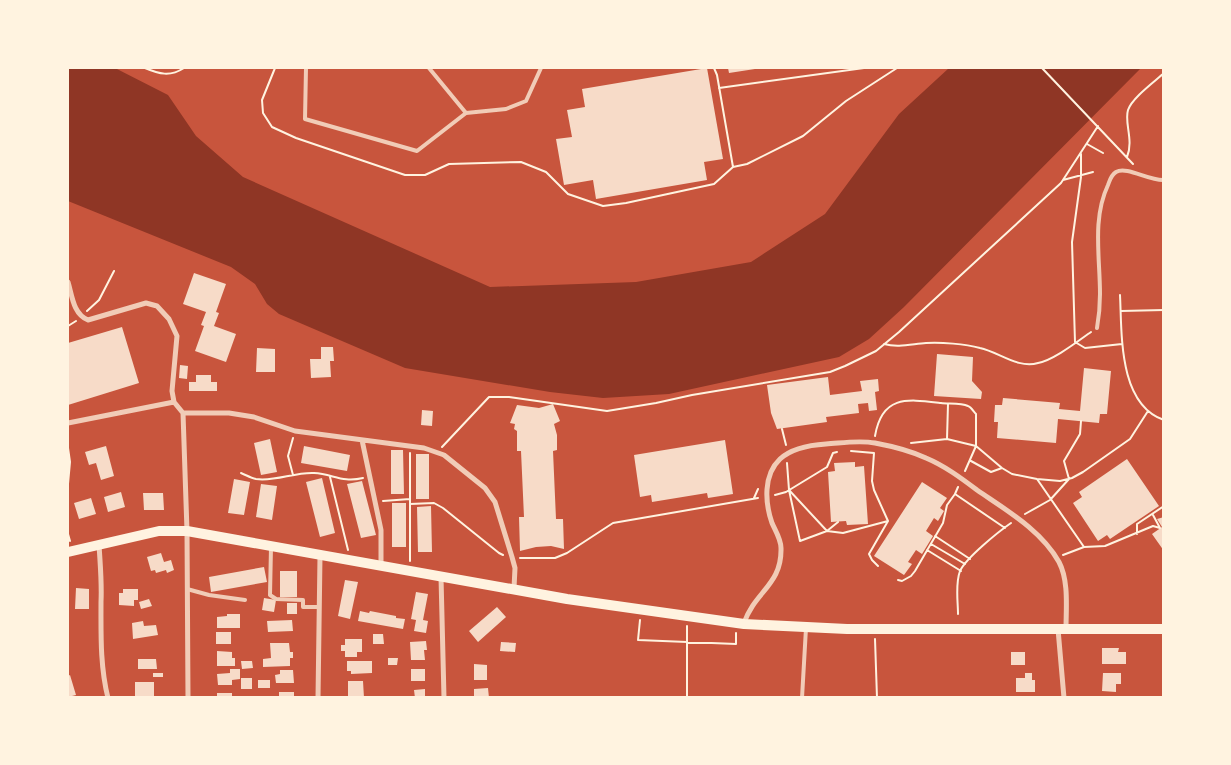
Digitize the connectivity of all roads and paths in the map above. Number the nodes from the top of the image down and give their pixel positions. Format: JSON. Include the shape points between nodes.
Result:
{"nodes":[{"id":1,"x":145,"y":68,"type":"edge"},
{"id":2,"x":184,"y":68,"type":"edge"},
{"id":3,"x":275,"y":68,"type":"edge"},
{"id":4,"x":306,"y":68,"type":"edge"},
{"id":5,"x":429,"y":68,"type":"edge"},
{"id":6,"x":541,"y":68,"type":"edge"},
{"id":7,"x":714,"y":68,"type":"edge"},
{"id":8,"x":864,"y":68,"type":"edge"},
{"id":9,"x":897,"y":68,"type":"edge"},
{"id":10,"x":1042,"y":68,"type":"edge"},
{"id":11,"x":1164,"y":73,"type":"edge"},
{"id":12,"x":719,"y":88,"type":"junction"},
{"id":13,"x":466,"y":113,"type":"junction"},
{"id":14,"x":1098,"y":126,"type":"junction"},
{"id":15,"x":1087,"y":144,"type":"junction"},
{"id":16,"x":1103,"y":153,"type":"dead end"},
{"id":17,"x":1080,"y":154,"type":"junction"},
{"id":18,"x":1127,"y":157,"type":"junction"},
{"id":19,"x":733,"y":167,"type":"junction"},
{"id":20,"x":1093,"y":172,"type":"dead end"},
{"id":21,"x":1081,"y":175,"type":"junction"},
{"id":22,"x":1139,"y":175,"type":"junction"},
{"id":23,"x":1063,"y":180,"type":"junction"},
{"id":24,"x":1164,"y":180,"type":"edge"},
{"id":25,"x":114,"y":271,"type":"dead end"},
{"id":26,"x":68,"y":282,"type":"edge"},
{"id":27,"x":1120,"y":295,"type":"dead end"},
{"id":28,"x":1164,"y":310,"type":"edge"},
{"id":29,"x":1121,"y":311,"type":"junction"},
{"id":30,"x":80,"y":317,"type":"junction"},
{"id":31,"x":68,"y":326,"type":"edge"},
{"id":32,"x":1097,"y":328,"type":"joint"},
{"id":33,"x":1075,"y":342,"type":"junction"},
{"id":34,"x":884,"y":344,"type":"junction"},
{"id":35,"x":1122,"y":344,"type":"junction"},
{"id":36,"x":174,"y":402,"type":"junction"},
{"id":37,"x":948,"y":404,"type":"junction"},
{"id":38,"x":1148,"y":410,"type":"junction"},
{"id":39,"x":183,"y":414,"type":"junction"},
{"id":40,"x":1164,"y":420,"type":"edge"},
{"id":41,"x":68,"y":423,"type":"edge"},
{"id":42,"x":296,"y":431,"type":"junction"},
{"id":43,"x":875,"y":436,"type":"junction"},
{"id":44,"x":883,"y":438,"type":"dead end"},
{"id":45,"x":947,"y":439,"type":"junction"},
{"id":46,"x":362,"y":440,"type":"junction"},
{"id":47,"x":874,"y":443,"type":"junction"},
{"id":48,"x":909,"y":443,"type":"dead end"},
{"id":49,"x":410,"y":446,"type":"junction"},
{"id":50,"x":976,"y":446,"type":"junction"},
{"id":51,"x":68,"y":448,"type":"edge"},
{"id":52,"x":841,"y":450,"type":"dead end"},
{"id":53,"x":849,"y":451,"type":"dead end"},
{"id":54,"x":437,"y":452,"type":"junction"},
{"id":55,"x":787,"y":454,"type":"junction"},
{"id":56,"x":971,"y":461,"type":"junction"},
{"id":57,"x":1002,"y":468,"type":"junction"},
{"id":58,"x":241,"y":473,"type":"dead end"},
{"id":59,"x":293,"y":475,"type":"junction"},
{"id":60,"x":330,"y":477,"type":"junction"},
{"id":61,"x":370,"y":477,"type":"junction"},
{"id":62,"x":962,"y":478,"type":"junction"},
{"id":63,"x":1037,"y":479,"type":"junction"},
{"id":64,"x":68,"y":484,"type":"edge"},
{"id":65,"x":789,"y":490,"type":"junction"},
{"id":66,"x":955,"y":494,"type":"junction"},
{"id":67,"x":768,"y":497,"type":"junction"},
{"id":68,"x":410,"y":499,"type":"junction"},
{"id":69,"x":375,"y":501,"type":"junction"},
{"id":70,"x":410,"y":504,"type":"junction"},
{"id":71,"x":1164,"y":506,"type":"edge"},
{"id":72,"x":1152,"y":514,"type":"junction"},
{"id":73,"x":68,"y":518,"type":"edge"},
{"id":74,"x":888,"y":520,"type":"junction"},
{"id":75,"x":838,"y":522,"type":"dead end"},
{"id":76,"x":68,"y":525,"type":"edge"},
{"id":77,"x":1005,"y":528,"type":"dead end"},
{"id":78,"x":187,"y":531,"type":"junction"},
{"id":79,"x":827,"y":531,"type":"junction"},
{"id":80,"x":1137,"y":534,"type":"junction"},
{"id":81,"x":935,"y":536,"type":"junction"},
{"id":82,"x":99,"y":544,"type":"junction"},
{"id":83,"x":931,"y":544,"type":"junction"},
{"id":84,"x":271,"y":547,"type":"junction"},
{"id":85,"x":1084,"y":547,"type":"junction"},
{"id":86,"x":927,"y":550,"type":"junction"},
{"id":87,"x":68,"y":552,"type":"edge"},
{"id":88,"x":1064,"y":555,"type":"dead end"},
{"id":89,"x":320,"y":556,"type":"junction"},
{"id":90,"x":512,"y":557,"type":"junction"},
{"id":91,"x":970,"y":559,"type":"dead end"},
{"id":92,"x":350,"y":561,"type":"junction"},
{"id":93,"x":965,"y":564,"type":"dead end"},
{"id":94,"x":381,"y":566,"type":"junction"},
{"id":95,"x":878,"y":566,"type":"dead end"},
{"id":96,"x":410,"y":571,"type":"junction"},
{"id":97,"x":960,"y":571,"type":"dead end"},
{"id":98,"x":441,"y":576,"type":"junction"},
{"id":99,"x":898,"y":580,"type":"dead end"},
{"id":100,"x":187,"y":588,"type":"junction"},
{"id":101,"x":514,"y":588,"type":"junction"},
{"id":102,"x":245,"y":600,"type":"dead end"},
{"id":103,"x":319,"y":607,"type":"junction"},
{"id":104,"x":641,"y":609,"type":"junction"},
{"id":105,"x":686,"y":616,"type":"junction"},
{"id":106,"x":740,"y":623,"type":"junction"},
{"id":107,"x":806,"y":628,"type":"junction"},
{"id":108,"x":874,"y":629,"type":"junction"},
{"id":109,"x":1062,"y":629,"type":"junction"},
{"id":110,"x":1164,"y":629,"type":"edge"},
{"id":111,"x":687,"y":643,"type":"junction"},
{"id":112,"x":108,"y":698,"type":"edge"},
{"id":113,"x":188,"y":698,"type":"edge"},
{"id":114,"x":318,"y":698,"type":"edge"},
{"id":115,"x":444,"y":698,"type":"edge"},
{"id":116,"x":688,"y":698,"type":"edge"},
{"id":117,"x":802,"y":698,"type":"edge"},
{"id":118,"x":877,"y":698,"type":"edge"},
{"id":119,"x":1064,"y":698,"type":"edge"}],
"edges":[{"from":1,"to":2,"type":"path","via":[[159,74],[174,74]]},
{"from":3,"to":19,"type":"path","via":[[262,100],[263,114],[272,127],[404,175],[426,175],[449,164],[522,162],[546,172],[568,194],[603,206],[714,184]]},
{"from":4,"to":13,"type":"lane","via":[[305,119],[418,151]]},
{"from":5,"to":13,"type":"lane"},
{"from":6,"to":13,"type":"lane","via":[[526,101],[506,109]]},
{"from":7,"to":12,"type":"path"},
{"from":8,"to":12,"type":"path"},
{"from":9,"to":19,"type":"path","via":[[846,101],[803,136],[747,164]]},
{"from":10,"to":14,"type":"path"},
{"from":11,"to":18,"type":"path","via":[[1134,100],[1128,111],[1130,148]]},
{"from":12,"to":19,"type":"path"},
{"from":14,"to":15,"type":"path"},
{"from":14,"to":18,"type":"path"},
{"from":15,"to":16,"type":"path"},
{"from":15,"to":17,"type":"path"},
{"from":17,"to":21,"type":"path"},
{"from":17,"to":23,"type":"path"},
{"from":18,"to":22,"type":"path"},
{"from":20,"to":21,"type":"path"},
{"from":21,"to":23,"type":"path"},
{"from":21,"to":33,"type":"path","via":[[1072,242]]},
{"from":22,"to":24,"type":"lane"},
{"from":22,"to":32,"type":"lane","via":[[1127,170],[1117,172],[1104,192],[1099,215]]},
{"from":23,"to":34,"type":"path"},
{"from":25,"to":30,"type":"path","via":[[99,300]]},
{"from":26,"to":30,"type":"street"},
{"from":27,"to":29,"type":"path"},
{"from":28,"to":29,"type":"path"},
{"from":29,"to":35,"type":"path"},
{"from":30,"to":31,"type":"path"},
{"from":30,"to":36,"type":"street","via":[[88,320],[146,303],[157,306],[178,336],[172,391]]},
{"from":32,"to":33,"type":"path"},
{"from":33,"to":34,"type":"path","via":[[1038,364],[1026,364],[978,347]]},
{"from":33,"to":35,"type":"path","via":[[1085,348]]},
{"from":34,"to":54,"type":"path","via":[[876,351],[830,372],[607,411],[509,396],[488,397]]},
{"from":35,"to":38,"type":"path","via":[[1128,379]]},
{"from":36,"to":39,"type":"street"},
{"from":36,"to":41,"type":"street"},
{"from":37,"to":43,"type":"path","via":[[900,401],[888,407],[882,415]]},
{"from":37,"to":45,"type":"path"},
{"from":37,"to":50,"type":"path","via":[[968,406],[976,414]]},
{"from":38,"to":40,"type":"path"},
{"from":38,"to":63,"type":"path","via":[[1130,439],[1084,472],[1060,481]]},
{"from":39,"to":42,"type":"street","via":[[229,413],[254,417]]},
{"from":39,"to":78,"type":"street"},
{"from":42,"to":46,"type":"street"},
{"from":42,"to":59,"type":"path","via":[[288,456]]},
{"from":43,"to":44,"type":"path"},
{"from":43,"to":47,"type":"path"},
{"from":45,"to":48,"type":"path"},
{"from":45,"to":50,"type":"path"},
{"from":46,"to":49,"type":"street"},
{"from":46,"to":61,"type":"street"},
{"from":47,"to":55,"type":"street","via":[[807,446]]},
{"from":47,"to":62,"type":"street","via":[[924,457]]},
{"from":49,"to":54,"type":"street"},
{"from":49,"to":68,"type":"path"},
{"from":50,"to":56,"type":"path"},
{"from":50,"to":57,"type":"path"},
{"from":51,"to":64,"type":"path"},
{"from":52,"to":65,"type":"path","via":[[833,453],[826,467]]},
{"from":53,"to":74,"type":"path","via":[[874,453],[872,481]]},
{"from":54,"to":90,"type":"street","via":[[485,488],[495,502]]},
{"from":55,"to":65,"type":"path"},
{"from":55,"to":67,"type":"street","via":[[769,474]]},
{"from":56,"to":57,"type":"path","via":[[990,472]]},
{"from":56,"to":62,"type":"path"},
{"from":57,"to":63,"type":"path","via":[[1012,474]]},
{"from":58,"to":59,"type":"path","via":[[255,479]]},
{"from":59,"to":60,"type":"path","via":[[306,473]]},
{"from":60,"to":61,"type":"path","via":[[352,481]]},
{"from":60,"to":92,"type":"path"},
{"from":61,"to":69,"type":"street"},
{"from":62,"to":66,"type":"path"},
{"from":62,"to":109,"type":"street","via":[[1019,519],[1053,553],[1065,577]]},
{"from":63,"to":85,"type":"path"},
{"from":65,"to":67,"type":"path"},
{"from":65,"to":79,"type":"path"},
{"from":65,"to":79,"type":"path","via":[[800,541]]},
{"from":66,"to":77,"type":"path"},
{"from":66,"to":81,"type":"path","via":[[947,505],[944,523]]},
{"from":67,"to":90,"type":"path","via":[[613,523],[555,558]]},
{"from":67,"to":106,"type":"street","via":[[771,520],[782,545],[780,567]]},
{"from":68,"to":69,"type":"path"},
{"from":68,"to":70,"type":"path"},
{"from":69,"to":94,"type":"street","via":[[382,530]]},
{"from":70,"to":90,"type":"path","via":[[434,504],[443,508],[499,553]]},
{"from":70,"to":96,"type":"path"},
{"from":71,"to":72,"type":"path"},
{"from":72,"to":80,"type":"path","via":[[1137,524]]},
{"from":72,"to":80,"type":"path","via":[[1160,528],[1153,526]]},
{"from":73,"to":76,"type":"path"},
{"from":74,"to":79,"type":"path","via":[[842,533]]},
{"from":74,"to":95,"type":"path","via":[[869,554]]},
{"from":75,"to":79,"type":"path"},
{"from":78,"to":82,"type":"main road","via":[[159,531]]},
{"from":78,"to":84,"type":"main road"},
{"from":78,"to":100,"type":"street"},
{"from":80,"to":85,"type":"path","via":[[1105,546]]},
{"from":81,"to":83,"type":"path"},
{"from":81,"to":91,"type":"path"},
{"from":82,"to":87,"type":"main road"},
{"from":82,"to":112,"type":"street","via":[[100,640]]},
{"from":83,"to":86,"type":"path"},
{"from":83,"to":93,"type":"path"},
{"from":84,"to":89,"type":"main road"},
{"from":84,"to":103,"type":"lane","via":[[270,595],[276,599],[303,600],[303,606]]},
{"from":85,"to":88,"type":"path"},
{"from":86,"to":97,"type":"path"},
{"from":86,"to":99,"type":"path","via":[[911,576]]},
{"from":89,"to":92,"type":"main road"},
{"from":89,"to":103,"type":"street"},
{"from":90,"to":101,"type":"street"},
{"from":92,"to":94,"type":"main road"},
{"from":94,"to":96,"type":"main road"},
{"from":96,"to":98,"type":"main road"},
{"from":98,"to":101,"type":"main road"},
{"from":98,"to":115,"type":"street"},
{"from":100,"to":102,"type":"lane"},
{"from":100,"to":113,"type":"street"},
{"from":101,"to":104,"type":"main road"},
{"from":103,"to":114,"type":"street"},
{"from":104,"to":105,"type":"main road"},
{"from":104,"to":111,"type":"path","via":[[638,640]]},
{"from":105,"to":106,"type":"main road"},
{"from":105,"to":111,"type":"path"},
{"from":106,"to":107,"type":"main road"},
{"from":106,"to":111,"type":"path","via":[[736,644]]},
{"from":107,"to":108,"type":"main road"},
{"from":107,"to":117,"type":"lane"},
{"from":108,"to":109,"type":"main road"},
{"from":108,"to":118,"type":"path"},
{"from":109,"to":110,"type":"main road"},
{"from":109,"to":119,"type":"street"},
{"from":111,"to":116,"type":"path"}]}
